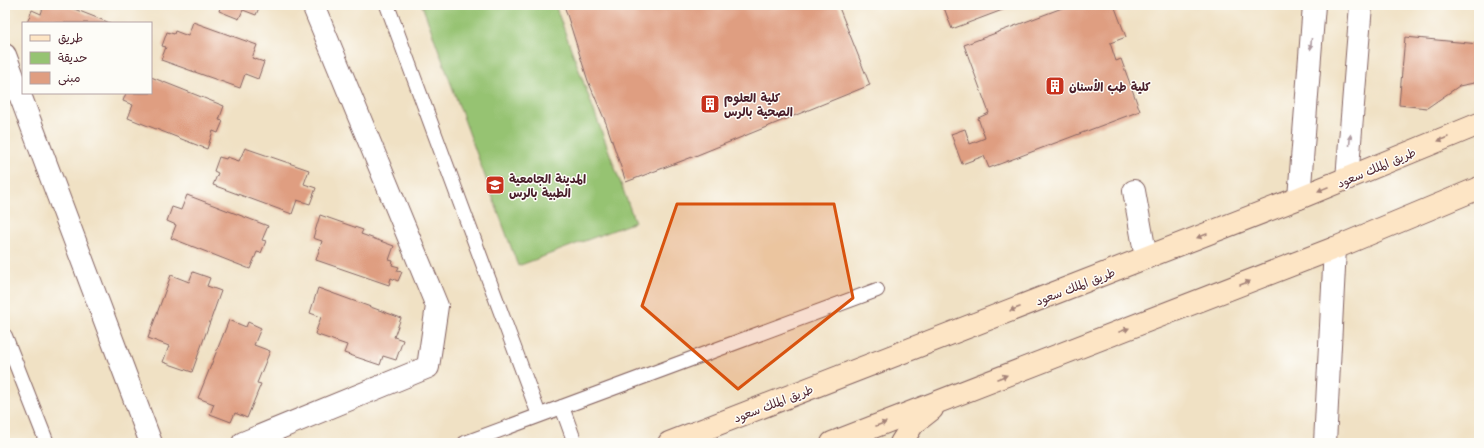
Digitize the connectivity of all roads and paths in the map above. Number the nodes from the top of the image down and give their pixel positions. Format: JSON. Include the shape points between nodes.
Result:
{"nodes":[{"id":1,"x":313,"y":5,"type":"edge"},
{"id":2,"x":387,"y":5,"type":"edge"},
{"id":3,"x":1314,"y":5,"type":"edge"},
{"id":4,"x":1361,"y":5,"type":"edge"},
{"id":5,"x":5,"y":55,"type":"edge"},
{"id":6,"x":1479,"y":124,"type":"edge"},
{"id":7,"x":1347,"y":179,"type":"junction"},
{"id":8,"x":1479,"y":188,"type":"edge"},
{"id":9,"x":1134,"y":191,"type":"dead end"},
{"id":10,"x":1299,"y":198,"type":"junction"},
{"id":11,"x":1335,"y":248,"type":"junction"},
{"id":12,"x":1146,"y":258,"type":"junction"},
{"id":13,"x":877,"y":290,"type":"dead end"},
{"id":14,"x":5,"y":336,"type":"edge"},
{"id":15,"x":945,"y":399,"type":"junction"},
{"id":16,"x":562,"y":407,"type":"junction"},
{"id":17,"x":539,"y":416,"type":"junction"},
{"id":18,"x":47,"y":443,"type":"edge"},
{"id":19,"x":151,"y":443,"type":"edge"},
{"id":20,"x":243,"y":443,"type":"edge"},
{"id":21,"x":465,"y":443,"type":"edge"},
{"id":22,"x":576,"y":443,"type":"edge"},
{"id":23,"x":669,"y":443,"type":"edge"},
{"id":24,"x":832,"y":443,"type":"edge"},
{"id":25,"x":901,"y":443,"type":"edge"},
{"id":26,"x":1325,"y":443,"type":"edge"}],
"edges":[{"from":1,"to":20,"type":"street","via":[[437,306],[428,367]]},
{"from":2,"to":17,"type":"lane"},
{"from":3,"to":10,"type":"street","one_way":true},
{"from":7,"to":4,"type":"street","one_way":true},
{"from":5,"to":19,"type":"street"},
{"from":6,"to":7,"type":"street","name":"طريق الملك سعود","one_way":true},
{"from":7,"to":10,"type":"street","name":"طريق الملك سعود","one_way":true},
{"from":8,"to":11,"type":"street"},
{"from":9,"to":12,"type":"street"},
{"from":10,"to":12,"type":"street","name":"طريق الملك سعود","one_way":true},
{"from":15,"to":11,"type":"street","one_way":true},
{"from":11,"to":26,"type":"street"},
{"from":12,"to":23,"type":"street","name":"طريق الملك سعود","one_way":true},
{"from":13,"to":16,"type":"lane"},
{"from":14,"to":18,"type":"lane"},
{"from":24,"to":15,"type":"street","one_way":true},
{"from":15,"to":25,"type":"street","via":[[913,424]]},
{"from":16,"to":17,"type":"lane"},
{"from":16,"to":22,"type":"lane"},
{"from":17,"to":21,"type":"lane"}]}
